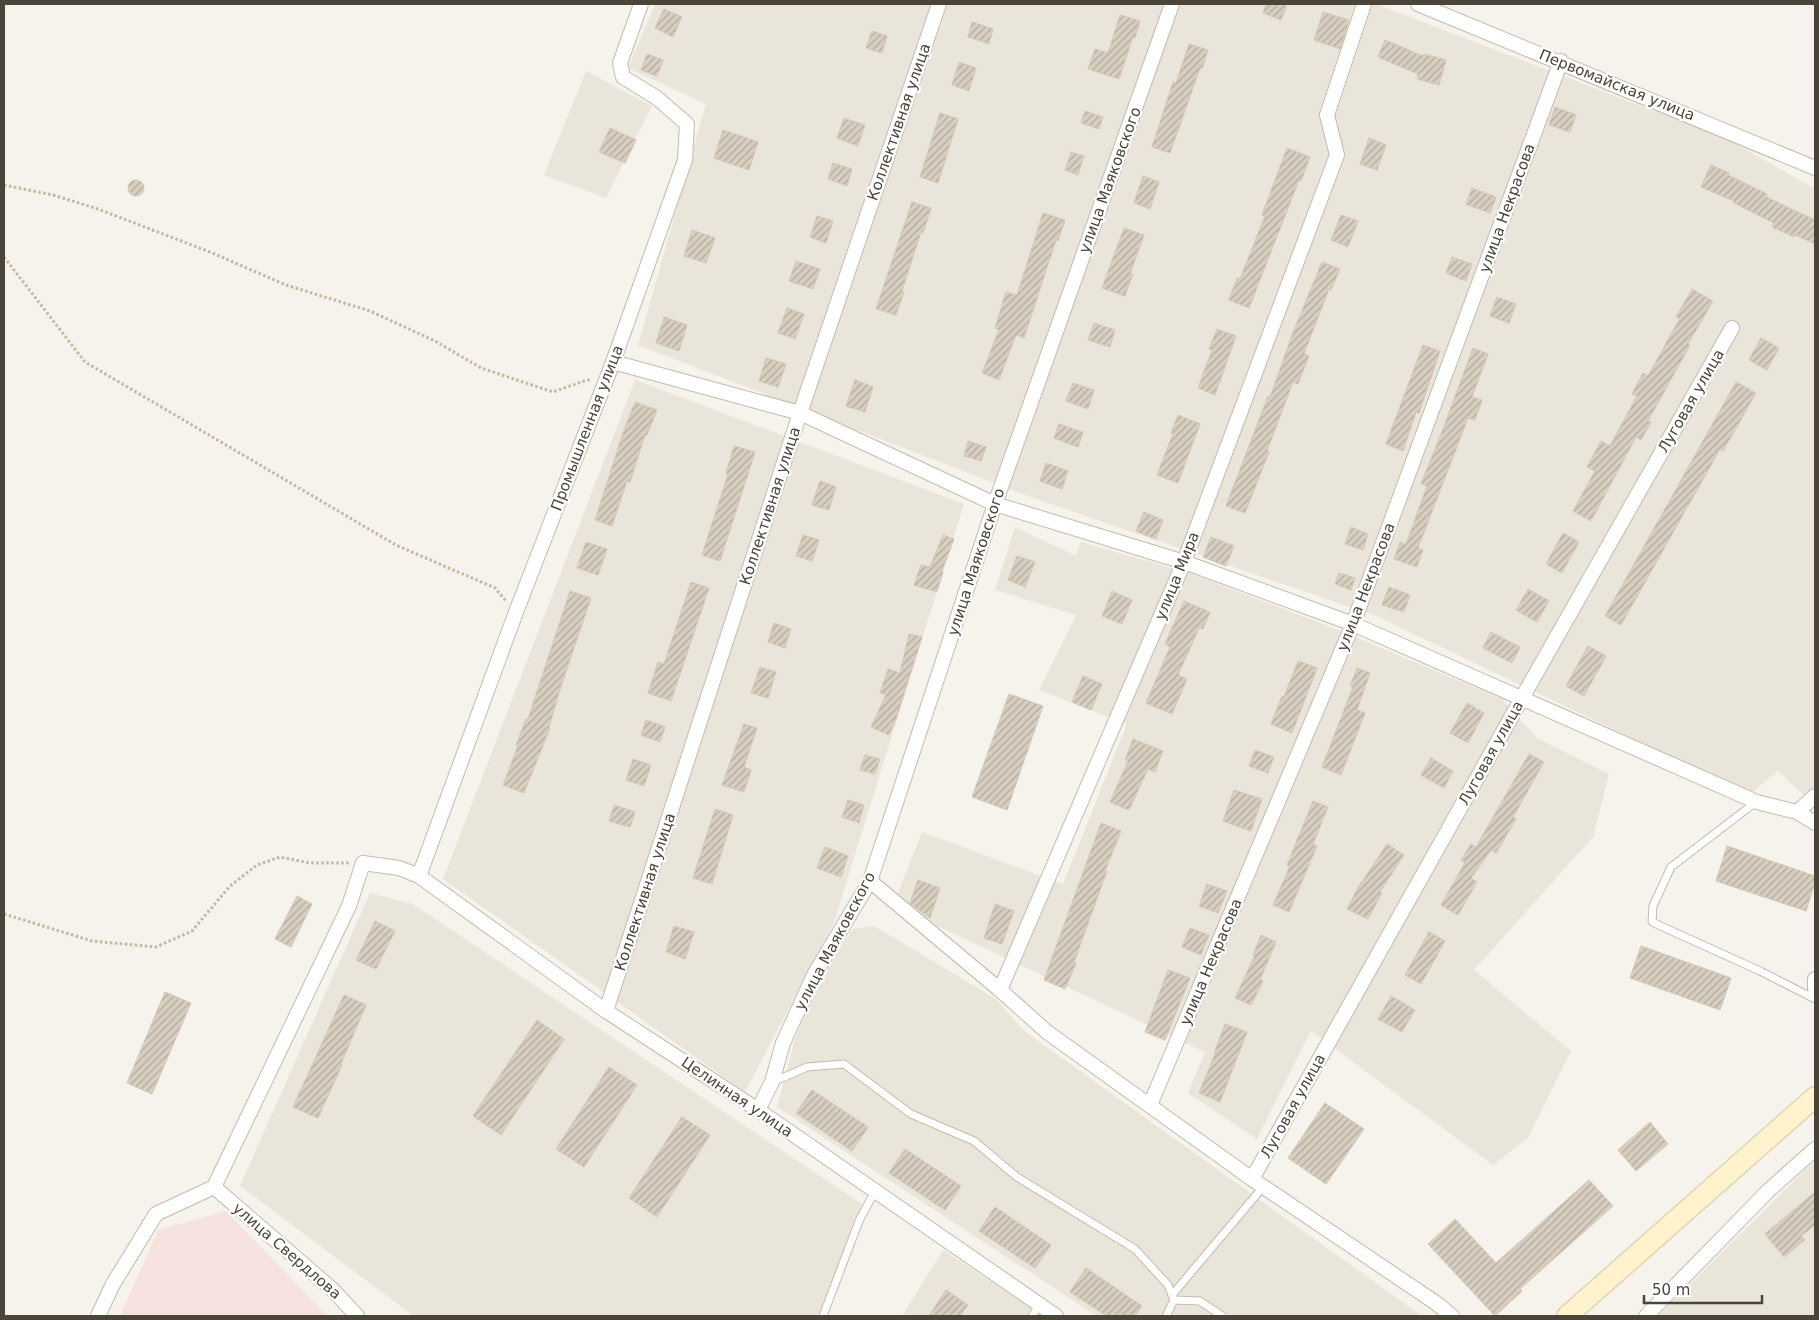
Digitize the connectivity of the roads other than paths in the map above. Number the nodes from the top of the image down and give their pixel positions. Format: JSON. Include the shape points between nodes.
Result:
{"nodes":[{"id":1,"x":641,"y":4,"type":"edge"},
{"id":2,"x":939,"y":4,"type":"edge"},
{"id":3,"x":1172,"y":4,"type":"edge"},
{"id":4,"x":1364,"y":4,"type":"edge"},
{"id":5,"x":1418,"y":4,"type":"edge"},
{"id":6,"x":1560,"y":61,"type":"junction"},
{"id":7,"x":1815,"y":168,"type":"edge"},
{"id":8,"x":1732,"y":328,"type":"dead end"},
{"id":9,"x":613,"y":362,"type":"junction"},
{"id":10,"x":800,"y":413,"type":"junction"},
{"id":11,"x":995,"y":504,"type":"junction"},
{"id":12,"x":1184,"y":562,"type":"junction"},
{"id":13,"x":1353,"y":624,"type":"junction"},
{"id":14,"x":1522,"y":698,"type":"junction"},
{"id":15,"x":1815,"y":796,"type":"edge"},
{"id":16,"x":1757,"y":802,"type":"junction"},
{"id":17,"x":1797,"y":812,"type":"junction"},
{"id":18,"x":1815,"y":823,"type":"edge"},
{"id":19,"x":419,"y":876,"type":"junction"},
{"id":20,"x":870,"y":881,"type":"junction"},
{"id":21,"x":1815,"y":978,"type":"edge"},
{"id":22,"x":1815,"y":989,"type":"edge"},
{"id":23,"x":1000,"y":990,"type":"junction"},
{"id":24,"x":1815,"y":1000,"type":"edge"},
{"id":25,"x":606,"y":1011,"type":"junction"},
{"id":26,"x":772,"y":1082,"type":"junction"},
{"id":27,"x":1815,"y":1097,"type":"edge"},
{"id":28,"x":1150,"y":1106,"type":"junction"},
{"id":29,"x":758,"y":1110,"type":"junction"},
{"id":30,"x":1815,"y":1149,"type":"edge"},
{"id":31,"x":1257,"y":1183,"type":"junction"},
{"id":32,"x":214,"y":1187,"type":"junction"},
{"id":33,"x":875,"y":1191,"type":"junction"},
{"id":34,"x":1173,"y":1298,"type":"junction"},
{"id":35,"x":1035,"y":1311,"type":"edge"},
{"id":36,"x":98,"y":1316,"type":"edge"},
{"id":37,"x":358,"y":1316,"type":"edge"},
{"id":38,"x":823,"y":1316,"type":"edge"},
{"id":39,"x":1056,"y":1316,"type":"edge"},
{"id":40,"x":1166,"y":1316,"type":"edge"},
{"id":41,"x":1222,"y":1316,"type":"edge"},
{"id":42,"x":1452,"y":1316,"type":"edge"},
{"id":43,"x":1566,"y":1316,"type":"edge"},
{"id":44,"x":1646,"y":1316,"type":"edge"}],
"edges":[{"from":1,"to":9,"type":"street","name":"Промышленная улица","via":[[620,63],[623,78],[657,98],[687,124],[685,160]]},
{"from":2,"to":10,"type":"street","name":"Коллективная улица"},
{"from":3,"to":11,"type":"street","name":"улица Маяковского"},
{"from":4,"to":12,"type":"street","name":"улица Мира","via":[[1327,115],[1337,155]]},
{"from":5,"to":6,"type":"street","name":"Первомайская улица"},
{"from":6,"to":7,"type":"street","name":"Первомайская улица"},
{"from":6,"to":13,"type":"street","name":"улица Некрасова"},
{"from":8,"to":14,"type":"street","name":"Луговая улица"},
{"from":9,"to":10,"type":"street"},
{"from":9,"to":19,"type":"street","name":"Промышленная улица"},
{"from":10,"to":11,"type":"street"},
{"from":10,"to":25,"type":"street","name":"Коллективная улица"},
{"from":11,"to":12,"type":"street"},
{"from":11,"to":20,"type":"street","name":"улица Маяковского"},
{"from":12,"to":13,"type":"street"},
{"from":12,"to":23,"type":"street","name":"улица Мира"},
{"from":13,"to":14,"type":"street"},
{"from":13,"to":28,"type":"street","name":"улица Некрасова"},
{"from":14,"to":16,"type":"street"},
{"from":14,"to":31,"type":"street","name":"Луговая улица"},
{"from":15,"to":17,"type":"street"},
{"from":16,"to":17,"type":"street"},
{"from":16,"to":24,"type":"lane","via":[[1671,867],[1653,906],[1652,922]]},
{"from":17,"to":18,"type":"street"},
{"from":19,"to":25,"type":"street","name":"Целинная улица"},
{"from":19,"to":32,"type":"street","name":"Целинная улица","via":[[399,868],[363,862],[349,906]]},
{"from":20,"to":23,"type":"street"},
{"from":20,"to":26,"type":"street","name":"улица Маяковского","via":[[815,973],[783,1043]]},
{"from":21,"to":22,"type":"street"},
{"from":23,"to":28,"type":"street","via":[[1047,1032]]},
{"from":25,"to":29,"type":"street","name":"Целинная улица"},
{"from":26,"to":29,"type":"street","name":"улица Маяковского"},
{"from":26,"to":34,"type":"lane","via":[[807,1067],[844,1064],[911,1114],[974,1141],[1017,1177],[1135,1249],[1168,1285]]},
{"from":27,"to":43,"type":"main road"},
{"from":28,"to":31,"type":"street"},
{"from":29,"to":33,"type":"street","name":"Целинная улица"},
{"from":30,"to":44,"type":"street","via":[[1768,1191]]},
{"from":31,"to":34,"type":"lane"},
{"from":31,"to":42,"type":"street"},
{"from":32,"to":36,"type":"street","via":[[156,1214],[113,1284]]},
{"from":32,"to":37,"type":"street","name":"улица Свердлова","via":[[333,1290]]},
{"from":33,"to":35,"type":"street","name":"Целинная улица"},
{"from":33,"to":38,"type":"lane","via":[[859,1221]]},
{"from":34,"to":40,"type":"lane"},
{"from":34,"to":41,"type":"lane","via":[[1200,1301]]},
{"from":35,"to":39,"type":"street","name":"Целинная улица"}]}
